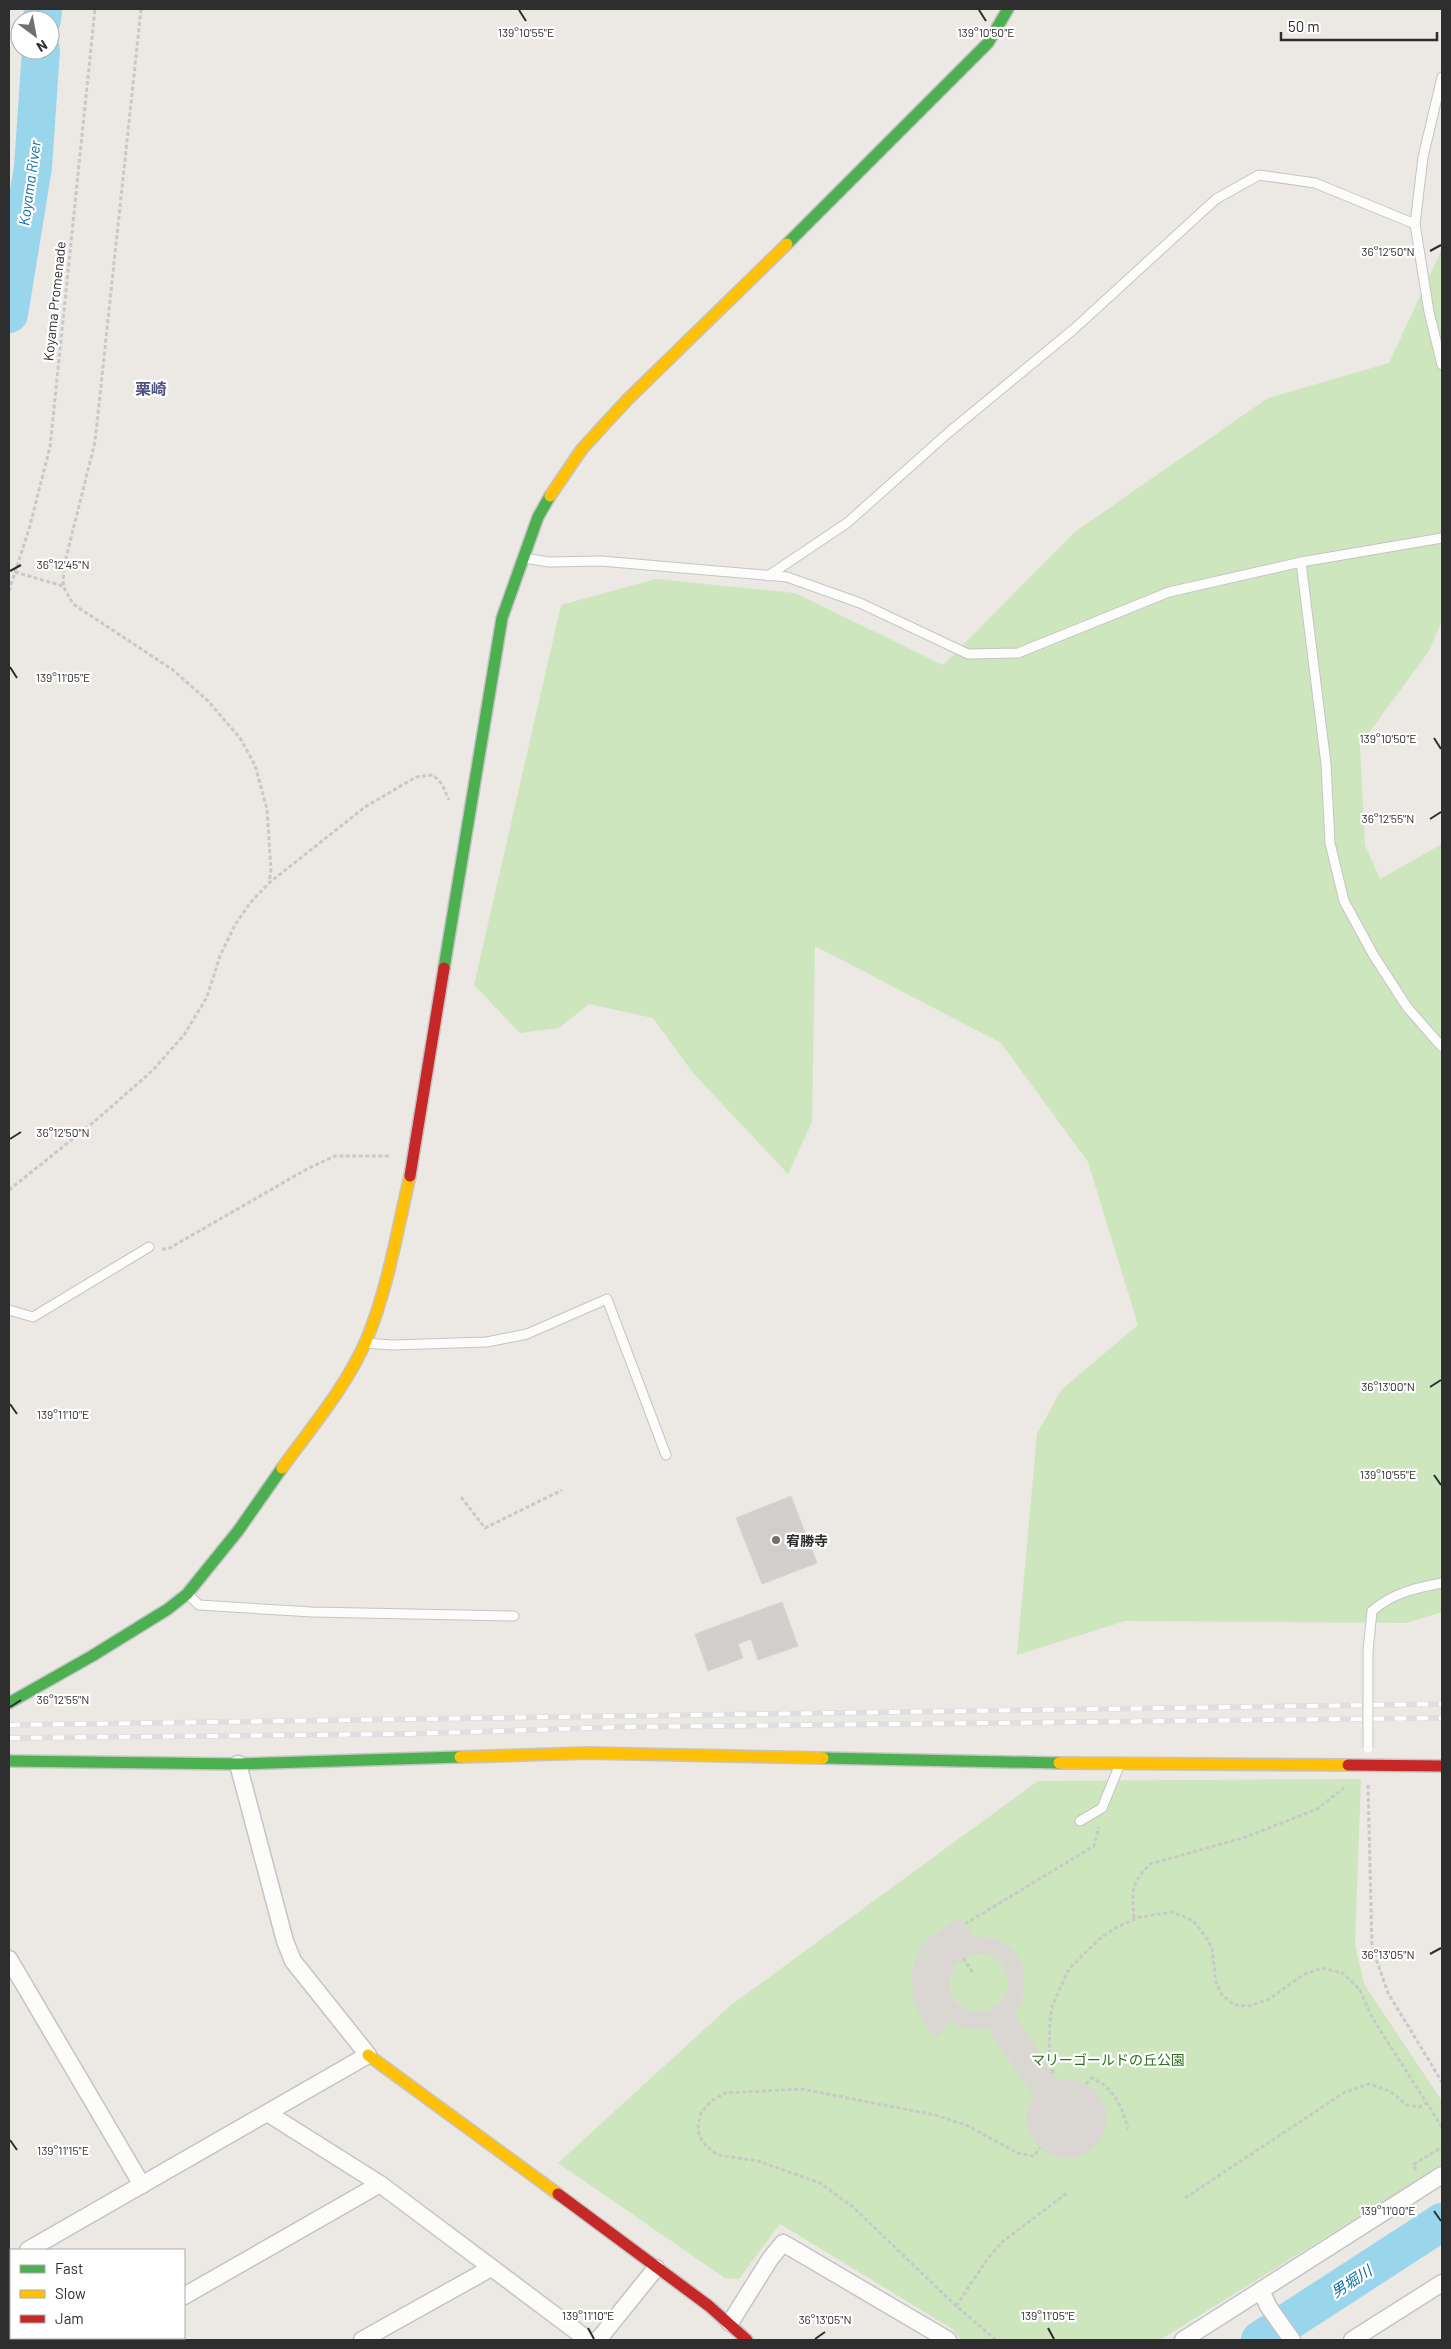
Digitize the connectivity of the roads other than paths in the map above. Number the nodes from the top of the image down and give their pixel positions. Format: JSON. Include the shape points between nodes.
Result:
{"nodes":[{"id":1,"x":1008,"y":9,"type":"edge"},
{"id":2,"x":1442,"y":77,"type":"edge"},
{"id":3,"x":1415,"y":224,"type":"junction"},
{"id":4,"x":1442,"y":366,"type":"edge"},
{"id":5,"x":1442,"y":538,"type":"edge"},
{"id":6,"x":522,"y":557,"type":"junction"},
{"id":7,"x":1301,"y":562,"type":"junction"},
{"id":8,"x":768,"y":576,"type":"junction"},
{"id":9,"x":1442,"y":1047,"type":"edge"},
{"id":10,"x":149,"y":1247,"type":"road end"},
{"id":11,"x":9,"y":1310,"type":"edge"},
{"id":12,"x":365,"y":1342,"type":"junction"},
{"id":13,"x":666,"y":1455,"type":"dead end"},
{"id":14,"x":1442,"y":1583,"type":"edge"},
{"id":15,"x":187,"y":1594,"type":"junction"},
{"id":16,"x":514,"y":1616,"type":"dead end"},
{"id":17,"x":9,"y":1703,"type":"edge"},
{"id":18,"x":9,"y":1761,"type":"edge"},
{"id":19,"x":238,"y":1764,"type":"junction"},
{"id":20,"x":1120,"y":1764,"type":"junction"},
{"id":21,"x":1362,"y":1766,"type":"junction"},
{"id":22,"x":1442,"y":1766,"type":"edge"},
{"id":23,"x":1080,"y":1821,"type":"dead end"},
{"id":24,"x":9,"y":1959,"type":"edge"},
{"id":25,"x":368,"y":2055,"type":"junction"},
{"id":26,"x":268,"y":2114,"type":"junction"},
{"id":27,"x":1442,"y":2175,"type":"edge"},
{"id":28,"x":380,"y":2184,"type":"junction"},
{"id":29,"x":142,"y":2185,"type":"junction"},
{"id":30,"x":30,"y":2249,"type":"edge"},
{"id":31,"x":491,"y":2268,"type":"junction"},
{"id":32,"x":656,"y":2268,"type":"junction"},
{"id":33,"x":1442,"y":2283,"type":"edge"},
{"id":34,"x":1261,"y":2290,"type":"junction"},
{"id":35,"x":185,"y":2295,"type":"edge"},
{"id":36,"x":730,"y":2322,"type":"junction"},
{"id":37,"x":362,"y":2340,"type":"edge"},
{"id":38,"x":588,"y":2340,"type":"edge"},
{"id":39,"x":598,"y":2340,"type":"edge"},
{"id":40,"x":747,"y":2340,"type":"edge"},
{"id":41,"x":948,"y":2340,"type":"edge"},
{"id":42,"x":1183,"y":2340,"type":"edge"},
{"id":43,"x":1292,"y":2340,"type":"edge"},
{"id":44,"x":1352,"y":2340,"type":"edge"}],
"edges":[{"from":1,"to":6,"type":"street","via":[[988,43],[627,400],[582,449],[555,486]]},
{"from":2,"to":3,"type":"lane","via":[[1423,157]]},
{"from":3,"to":4,"type":"lane","via":[[1429,312]]},
{"from":3,"to":8,"type":"lane","via":[[1315,183],[1259,175],[1216,199],[1074,329],[847,523]]},
{"from":5,"to":7,"type":"lane"},
{"from":6,"to":8,"type":"lane","via":[[549,562],[601,561]]},
{"from":6,"to":12,"type":"street","via":[[502,618],[413,1157],[381,1302]]},
{"from":7,"to":8,"type":"lane","via":[[1169,592],[1018,653],[968,654],[860,603],[787,577]]},
{"from":7,"to":9,"type":"lane","via":[[1326,764],[1330,843],[1344,901],[1407,1007]]},
{"from":10,"to":11,"type":"lane","via":[[33,1317]]},
{"from":12,"to":13,"type":"lane","via":[[392,1345],[487,1342],[527,1334],[606,1299]]},
{"from":12,"to":15,"type":"street","via":[[339,1388],[238,1531]]},
{"from":14,"to":21,"type":"lane","bridge":true,"via":[[1408,1589],[1384,1600],[1372,1611],[1368,1651],[1368,1748]]},
{"from":15,"to":16,"type":"lane","via":[[199,1605],[312,1612]]},
{"from":15,"to":17,"type":"street","via":[[92,1656]]},
{"from":18,"to":19,"type":"street"},
{"from":19,"to":20,"type":"street","via":[[588,1753]]},
{"from":19,"to":25,"type":"street","via":[[285,1941],[294,1961]]},
{"from":20,"to":21,"type":"street"},
{"from":20,"to":23,"type":"lane","via":[[1102,1808]]},
{"from":21,"to":22,"type":"street"},
{"from":24,"to":29,"type":"street"},
{"from":25,"to":26,"type":"street"},
{"from":25,"to":32,"type":"street"},
{"from":26,"to":28,"type":"street"},
{"from":26,"to":29,"type":"street"},
{"from":27,"to":34,"type":"street"},
{"from":28,"to":31,"type":"street"},
{"from":28,"to":35,"type":"street"},
{"from":29,"to":30,"type":"street"},
{"from":31,"to":37,"type":"street"},
{"from":31,"to":38,"type":"street"},
{"from":32,"to":36,"type":"street"},
{"from":32,"to":39,"type":"street"},
{"from":33,"to":44,"type":"street"},
{"from":34,"to":42,"type":"street"},
{"from":34,"to":43,"type":"street"},
{"from":36,"to":40,"type":"street"},
{"from":36,"to":41,"type":"street","via":[[783,2243]]}]}
